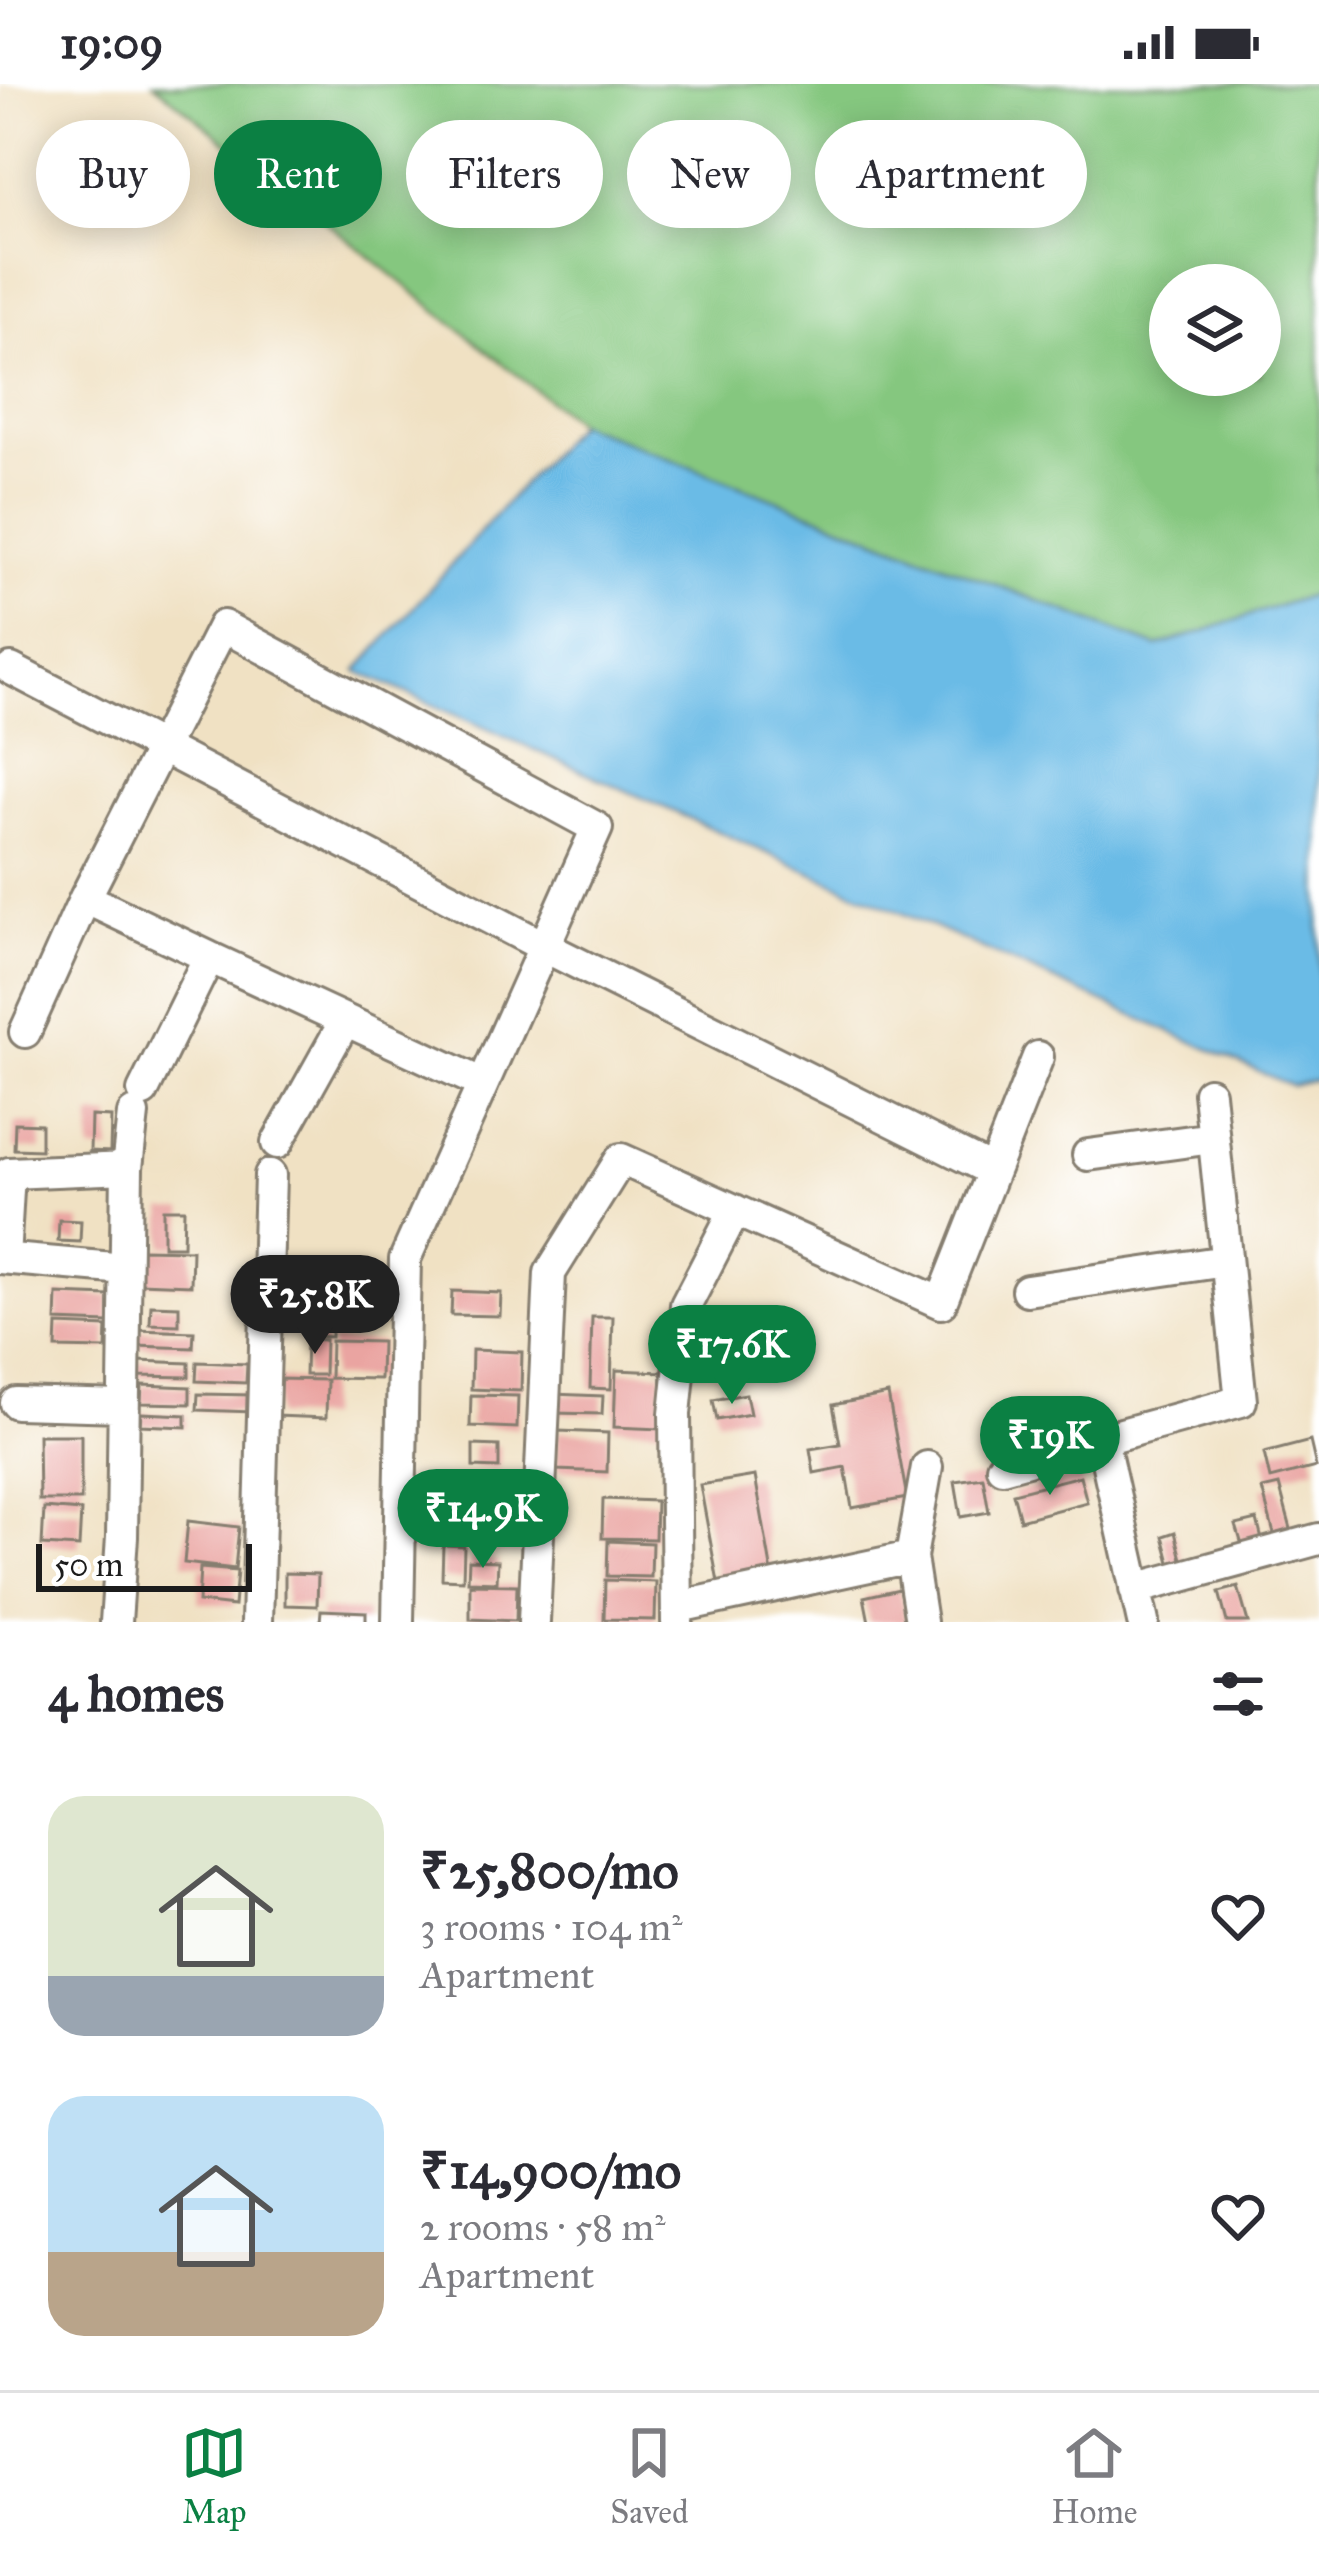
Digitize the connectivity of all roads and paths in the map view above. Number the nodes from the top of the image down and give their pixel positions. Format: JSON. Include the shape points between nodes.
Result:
{"nodes":[{"id":1,"x":11,"y":669,"type":"dead end"},
{"id":2,"x":163,"y":746,"type":"junction"},
{"id":3,"x":85,"y":898,"type":"junction"},
{"id":4,"x":544,"y":946,"type":"junction"},
{"id":5,"x":209,"y":957,"type":"junction"},
{"id":6,"x":345,"y":1021,"type":"junction"},
{"id":7,"x":25,"y":1032,"type":"dead end"},
{"id":8,"x":1038,"y":1057,"type":"dead end"},
{"id":9,"x":481,"y":1083,"type":"junction"},
{"id":10,"x":1209,"y":1093,"type":"dead end"},
{"id":11,"x":1213,"y":1138,"type":"junction"},
{"id":12,"x":277,"y":1143,"type":"dead end"},
{"id":13,"x":1088,"y":1155,"type":"dead end"},
{"id":14,"x":127,"y":1168,"type":"junction"},
{"id":15,"x":992,"y":1171,"type":"junction"},
{"id":16,"x":270,"y":1175,"type":"dead end"},
{"id":17,"x":735,"y":1210,"type":"junction"},
{"id":18,"x":2,"y":1258,"type":"edge"},
{"id":19,"x":1226,"y":1262,"type":"junction"},
{"id":20,"x":125,"y":1269,"type":"junction"},
{"id":21,"x":1028,"y":1290,"type":"dead end"},
{"id":22,"x":16,"y":1403,"type":"dead end"},
{"id":23,"x":123,"y":1406,"type":"junction"},
{"id":24,"x":1102,"y":1439,"type":"junction"},
{"id":25,"x":927,"y":1467,"type":"dead end"},
{"id":26,"x":1002,"y":1467,"type":"dead end"},
{"id":27,"x":1319,"y":1539,"type":"edge"},
{"id":28,"x":911,"y":1557,"type":"junction"},
{"id":29,"x":1135,"y":1589,"type":"junction"},
{"id":30,"x":678,"y":1615,"type":"edge"},
{"id":31,"x":116,"y":1622,"type":"edge"},
{"id":32,"x":257,"y":1622,"type":"edge"},
{"id":33,"x":398,"y":1622,"type":"edge"},
{"id":34,"x":535,"y":1622,"type":"edge"},
{"id":35,"x":921,"y":1622,"type":"edge"},
{"id":36,"x":1143,"y":1622,"type":"edge"}],
"edges":[{"from":1,"to":2,"type":"street"},
{"from":2,"to":3,"type":"street"},
{"from":2,"to":4,"type":"street"},
{"from":2,"to":4,"type":"street","via":[[223,626],[597,828]]},
{"from":3,"to":5,"type":"street"},
{"from":3,"to":7,"type":"street"},
{"from":4,"to":9,"type":"street"},
{"from":4,"to":15,"type":"street"},
{"from":5,"to":6,"type":"street"},
{"from":5,"to":14,"type":"street","via":[[138,1103]]},
{"from":6,"to":9,"type":"street"},
{"from":6,"to":12,"type":"street"},
{"from":8,"to":15,"type":"street"},
{"from":9,"to":33,"type":"street","via":[[405,1259]]},
{"from":10,"to":11,"type":"street"},
{"from":11,"to":13,"type":"street"},
{"from":11,"to":19,"type":"street"},
{"from":14,"to":18,"type":"street","via":[[9,1173]]},
{"from":14,"to":20,"type":"street"},
{"from":15,"to":17,"type":"street","via":[[941,1303]]},
{"from":16,"to":32,"type":"street"},
{"from":17,"to":30,"type":"street","via":[[686,1305],[675,1414]]},
{"from":17,"to":34,"type":"street","via":[[621,1159],[550,1273]]},
{"from":18,"to":20,"type":"street"},
{"from":19,"to":21,"type":"street"},
{"from":19,"to":24,"type":"street","via":[[1240,1401]]},
{"from":20,"to":23,"type":"street"},
{"from":22,"to":23,"type":"street"},
{"from":23,"to":31,"type":"street"},
{"from":24,"to":26,"type":"street"},
{"from":24,"to":29,"type":"street"},
{"from":25,"to":28,"type":"street"},
{"from":27,"to":29,"type":"street"},
{"from":28,"to":30,"type":"street"},
{"from":28,"to":35,"type":"street"},
{"from":29,"to":36,"type":"street"}]}
